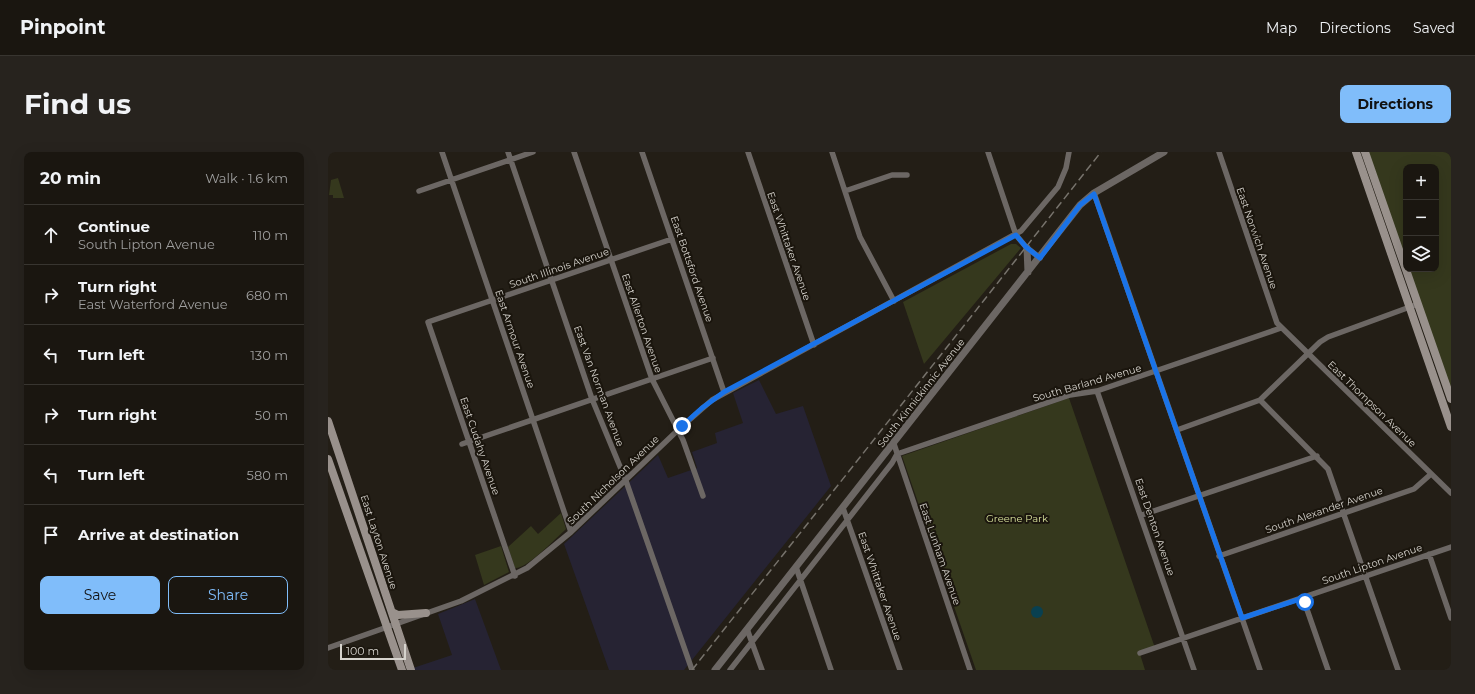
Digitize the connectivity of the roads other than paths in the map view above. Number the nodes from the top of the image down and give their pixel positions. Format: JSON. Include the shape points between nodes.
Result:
{"nodes":[{"id":1,"x":442,"y":152,"type":"edge"},
{"id":2,"x":508,"y":152,"type":"edge"},
{"id":3,"x":533,"y":152,"type":"edge"},
{"id":4,"x":574,"y":152,"type":"edge"},
{"id":5,"x":642,"y":152,"type":"edge"},
{"id":6,"x":748,"y":152,"type":"edge"},
{"id":7,"x":832,"y":152,"type":"edge"},
{"id":8,"x":988,"y":152,"type":"edge"},
{"id":9,"x":1069,"y":152,"type":"edge"},
{"id":10,"x":1164,"y":152,"type":"edge"},
{"id":11,"x":1219,"y":152,"type":"edge"},
{"id":12,"x":1356,"y":152,"type":"edge"},
{"id":13,"x":1365,"y":152,"type":"edge"},
{"id":14,"x":511,"y":160,"type":"junction"},
{"id":15,"x":907,"y":175,"type":"dead end"},
{"id":16,"x":451,"y":180,"type":"junction"},
{"id":17,"x":419,"y":191,"type":"dead end"},
{"id":18,"x":845,"y":191,"type":"junction"},
{"id":19,"x":1094,"y":194,"type":"junction"},
{"id":20,"x":1016,"y":235,"type":"junction"},
{"id":21,"x":672,"y":239,"type":"junction"},
{"id":22,"x":1027,"y":248,"type":"junction"},
{"id":23,"x":1040,"y":258,"type":"junction"},
{"id":24,"x":611,"y":259,"type":"junction"},
{"id":25,"x":1028,"y":272,"type":"junction"},
{"id":26,"x":552,"y":280,"type":"junction"},
{"id":27,"x":492,"y":300,"type":"junction"},
{"id":28,"x":894,"y":301,"type":"junction"},
{"id":29,"x":1418,"y":304,"type":"junction"},
{"id":30,"x":1409,"y":307,"type":"junction"},
{"id":31,"x":428,"y":322,"type":"joint"},
{"id":32,"x":1281,"y":328,"type":"junction"},
{"id":33,"x":814,"y":345,"type":"junction"},
{"id":34,"x":1307,"y":354,"type":"junction"},
{"id":35,"x":713,"y":358,"type":"junction"},
{"id":36,"x":1156,"y":372,"type":"junction"},
{"id":37,"x":652,"y":379,"type":"junction"},
{"id":38,"x":1086,"y":385,"type":"dead end"},
{"id":39,"x":1097,"y":391,"type":"junction"},
{"id":40,"x":724,"y":392,"type":"junction"},
{"id":41,"x":1086,"y":392,"type":"junction"},
{"id":42,"x":592,"y":399,"type":"junction"},
{"id":43,"x":1451,"y":399,"type":"edge"},
{"id":44,"x":1260,"y":400,"type":"junction"},
{"id":45,"x":532,"y":420,"type":"junction"},
{"id":46,"x":328,"y":421,"type":"edge"},
{"id":47,"x":1451,"y":427,"type":"edge"},
{"id":48,"x":678,"y":430,"type":"junction"},
{"id":49,"x":1177,"y":430,"type":"junction"},
{"id":50,"x":469,"y":441,"type":"junction"},
{"id":51,"x":462,"y":444,"type":"dead end"},
{"id":52,"x":894,"y":444,"type":"junction"},
{"id":53,"x":897,"y":454,"type":"junction"},
{"id":54,"x":1317,"y":456,"type":"junction"},
{"id":55,"x":328,"y":458,"type":"edge"},
{"id":56,"x":1430,"y":474,"type":"junction"},
{"id":57,"x":626,"y":481,"type":"junction"},
{"id":58,"x":1451,"y":493,"type":"edge"},
{"id":59,"x":703,"y":496,"type":"dead end"},
{"id":60,"x":1199,"y":496,"type":"junction"},
{"id":61,"x":843,"y":508,"type":"junction"},
{"id":62,"x":1344,"y":513,"type":"junction"},
{"id":63,"x":1142,"y":515,"type":"junction"},
{"id":64,"x":847,"y":520,"type":"junction"},
{"id":65,"x":571,"y":532,"type":"junction"},
{"id":66,"x":1451,"y":547,"type":"edge"},
{"id":67,"x":1429,"y":554,"type":"junction"},
{"id":68,"x":1219,"y":556,"type":"junction"},
{"id":69,"x":796,"y":567,"type":"junction"},
{"id":70,"x":515,"y":576,"type":"junction"},
{"id":71,"x":1366,"y":576,"type":"junction"},
{"id":72,"x":800,"y":581,"type":"junction"},
{"id":73,"x":1303,"y":598,"type":"junction"},
{"id":74,"x":392,"y":612,"type":"junction"},
{"id":75,"x":426,"y":613,"type":"junction"},
{"id":76,"x":1242,"y":618,"type":"junction"},
{"id":77,"x":1451,"y":618,"type":"edge"},
{"id":78,"x":396,"y":624,"type":"junction"},
{"id":79,"x":386,"y":628,"type":"junction"},
{"id":80,"x":747,"y":629,"type":"junction"},
{"id":81,"x":1184,"y":638,"type":"junction"},
{"id":82,"x":752,"y":642,"type":"junction"},
{"id":83,"x":328,"y":648,"type":"edge"},
{"id":84,"x":1140,"y":653,"type":"dead end"},
{"id":85,"x":402,"y":670,"type":"edge"},
{"id":86,"x":411,"y":670,"type":"edge"},
{"id":87,"x":692,"y":670,"type":"edge"},
{"id":88,"x":714,"y":670,"type":"edge"},
{"id":89,"x":730,"y":670,"type":"edge"},
{"id":90,"x":762,"y":670,"type":"edge"},
{"id":91,"x":831,"y":670,"type":"edge"},
{"id":92,"x":900,"y":670,"type":"edge"},
{"id":93,"x":970,"y":670,"type":"edge"},
{"id":94,"x":1194,"y":670,"type":"edge"},
{"id":95,"x":1260,"y":670,"type":"edge"},
{"id":96,"x":1328,"y":670,"type":"edge"},
{"id":97,"x":1398,"y":670,"type":"edge"}],
"edges":[{"from":1,"to":16,"type":"street","name":"East Armour Avenue"},
{"from":2,"to":14,"type":"street","name":"East Van Norman Avenue"},
{"from":3,"to":14,"type":"street"},
{"from":4,"to":24,"type":"street","name":"East Allerton Avenue"},
{"from":5,"to":21,"type":"street","name":"East Bottsford Avenue"},
{"from":6,"to":33,"type":"street","name":"East Whittaker Avenue"},
{"from":7,"to":18,"type":"street"},
{"from":8,"to":20,"type":"street"},
{"from":9,"to":20,"type":"street","name":"South Nicholson Avenue","via":[[1058,187]]},
{"from":10,"to":19,"type":"street","name":"South Kinnickinnic Avenue"},
{"from":11,"to":32,"type":"street","name":"East Norwich Avenue","via":[[1277,323]]},
{"from":12,"to":30,"type":"main road"},
{"from":13,"to":29,"type":"main road"},
{"from":14,"to":16,"type":"street"},
{"from":14,"to":26,"type":"street","name":"East Van Norman Avenue"},
{"from":15,"to":18,"type":"street","via":[[892,175]]},
{"from":16,"to":17,"type":"street"},
{"from":16,"to":27,"type":"street","name":"East Armour Avenue"},
{"from":18,"to":28,"type":"street","via":[[863,244]]},
{"from":19,"to":23,"type":"street","name":"South Kinnickinnic Avenue","via":[[1080,205]]},
{"from":19,"to":36,"type":"street"},
{"from":20,"to":22,"type":"street"},
{"from":20,"to":28,"type":"street","name":"South Nicholson Avenue"},
{"from":21,"to":24,"type":"street","name":"South Illinois Avenue"},
{"from":21,"to":35,"type":"street","name":"East Bottsford Avenue"},
{"from":22,"to":23,"type":"street"},
{"from":22,"to":25,"type":"street"},
{"from":23,"to":25,"type":"street","name":"South Kinnickinnic Avenue"},
{"from":24,"to":26,"type":"street","name":"South Illinois Avenue"},
{"from":24,"to":37,"type":"street","name":"East Allerton Avenue"},
{"from":25,"to":52,"type":"street","name":"South Kinnickinnic Avenue"},
{"from":26,"to":27,"type":"street","name":"South Illinois Avenue"},
{"from":26,"to":42,"type":"street","name":"East Van Norman Avenue"},
{"from":27,"to":31,"type":"street","name":"South Illinois Avenue"},
{"from":27,"to":45,"type":"street","name":"East Armour Avenue"},
{"from":28,"to":33,"type":"street","name":"South Nicholson Avenue"},
{"from":29,"to":30,"type":"street"},
{"from":29,"to":43,"type":"main road"},
{"from":30,"to":34,"type":"street","via":[[1333,335],[1320,342]]},
{"from":30,"to":47,"type":"main road"},
{"from":31,"to":50,"type":"street","name":"East Cudahy Avenue"},
{"from":32,"to":34,"type":"street","name":"East Thompson Avenue"},
{"from":32,"to":36,"type":"street","name":"South Barland Avenue"},
{"from":33,"to":40,"type":"street","name":"South Nicholson Avenue"},
{"from":34,"to":44,"type":"street"},
{"from":34,"to":56,"type":"street","name":"East Thompson Avenue"},
{"from":35,"to":37,"type":"street"},
{"from":35,"to":40,"type":"street","name":"East Bottsford Avenue"},
{"from":36,"to":39,"type":"street","name":"South Barland Avenue"},
{"from":36,"to":49,"type":"street"},
{"from":37,"to":42,"type":"street"},
{"from":37,"to":48,"type":"street","name":"East Allerton Avenue"},
{"from":38,"to":41,"type":"street"},
{"from":39,"to":41,"type":"street","name":"South Barland Avenue"},
{"from":39,"to":63,"type":"street","name":"East Denton Avenue"},
{"from":40,"to":48,"type":"street","name":"South Nicholson Avenue"},
{"from":41,"to":53,"type":"street","name":"South Barland Avenue","via":[[1070,395]]},
{"from":42,"to":45,"type":"street"},
{"from":42,"to":57,"type":"street","name":"East Van Norman Avenue"},
{"from":44,"to":49,"type":"street"},
{"from":44,"to":54,"type":"street"},
{"from":45,"to":50,"type":"street"},
{"from":45,"to":65,"type":"street","name":"East Armour Avenue"},
{"from":46,"to":74,"type":"main road","name":"East Layton Avenue"},
{"from":48,"to":57,"type":"street","name":"South Nicholson Avenue"},
{"from":48,"to":59,"type":"street","name":"East Allerton Avenue"},
{"from":49,"to":60,"type":"street"},
{"from":50,"to":51,"type":"street"},
{"from":50,"to":70,"type":"street","name":"East Cudahy Avenue"},
{"from":52,"to":53,"type":"street","name":"East Lunham Avenue"},
{"from":52,"to":61,"type":"street","name":"South Kinnickinnic Avenue"},
{"from":53,"to":64,"type":"street","name":"South Kinnickinnic Avenue"},
{"from":53,"to":93,"type":"street","name":"East Lunham Avenue"},
{"from":54,"to":60,"type":"street"},
{"from":54,"to":62,"type":"street","via":[[1328,469]]},
{"from":55,"to":79,"type":"main road","name":"East Layton Avenue"},
{"from":56,"to":58,"type":"street","name":"East Thompson Avenue"},
{"from":56,"to":62,"type":"street","name":"South Alexander Avenue","via":[[1414,489]]},
{"from":57,"to":65,"type":"street","name":"South Nicholson Avenue"},
{"from":57,"to":87,"type":"street","name":"East Van Norman Avenue"},
{"from":60,"to":63,"type":"street"},
{"from":60,"to":68,"type":"street"},
{"from":61,"to":64,"type":"street","name":"East Whittaker Avenue"},
{"from":61,"to":69,"type":"street","name":"South Kinnickinnic Avenue"},
{"from":62,"to":68,"type":"street","name":"South Alexander Avenue"},
{"from":62,"to":71,"type":"street"},
{"from":63,"to":81,"type":"street","name":"East Denton Avenue"},
{"from":64,"to":72,"type":"street","name":"South Kinnickinnic Avenue"},
{"from":64,"to":92,"type":"street","name":"East Whittaker Avenue"},
{"from":65,"to":70,"type":"street","name":"South Nicholson Avenue"},
{"from":66,"to":67,"type":"street","name":"South Lipton Avenue"},
{"from":67,"to":71,"type":"street","name":"South Lipton Avenue"},
{"from":67,"to":77,"type":"street"},
{"from":68,"to":76,"type":"street"},
{"from":69,"to":72,"type":"street"},
{"from":69,"to":80,"type":"street","name":"South Kinnickinnic Avenue"},
{"from":70,"to":75,"type":"street","name":"South Nicholson Avenue","via":[[461,601]]},
{"from":71,"to":73,"type":"street","name":"South Lipton Avenue"},
{"from":71,"to":97,"type":"street"},
{"from":72,"to":82,"type":"street","name":"South Kinnickinnic Avenue"},
{"from":72,"to":91,"type":"street"},
{"from":73,"to":76,"type":"street","name":"South Lipton Avenue"},
{"from":73,"to":96,"type":"street"},
{"from":74,"to":75,"type":"main road","via":[[398,615]]},
{"from":74,"to":78,"type":"main road","name":"East Layton Avenue"},
{"from":75,"to":78,"type":"street","name":"South Nicholson Avenue"},
{"from":76,"to":81,"type":"street","name":"South Lipton Avenue"},
{"from":76,"to":95,"type":"street"},
{"from":78,"to":79,"type":"street","name":"South Nicholson Avenue"},
{"from":78,"to":86,"type":"main road","name":"East Layton Avenue"},
{"from":79,"to":83,"type":"street","name":"South Nicholson Avenue"},
{"from":79,"to":85,"type":"main road","name":"East Layton Avenue"},
{"from":80,"to":82,"type":"street"},
{"from":80,"to":88,"type":"street","name":"South Kinnickinnic Avenue"},
{"from":81,"to":84,"type":"street","name":"South Lipton Avenue"},
{"from":81,"to":94,"type":"street","name":"East Denton Avenue"},
{"from":82,"to":89,"type":"street","name":"South Kinnickinnic Avenue"},
{"from":82,"to":90,"type":"street"}]}
